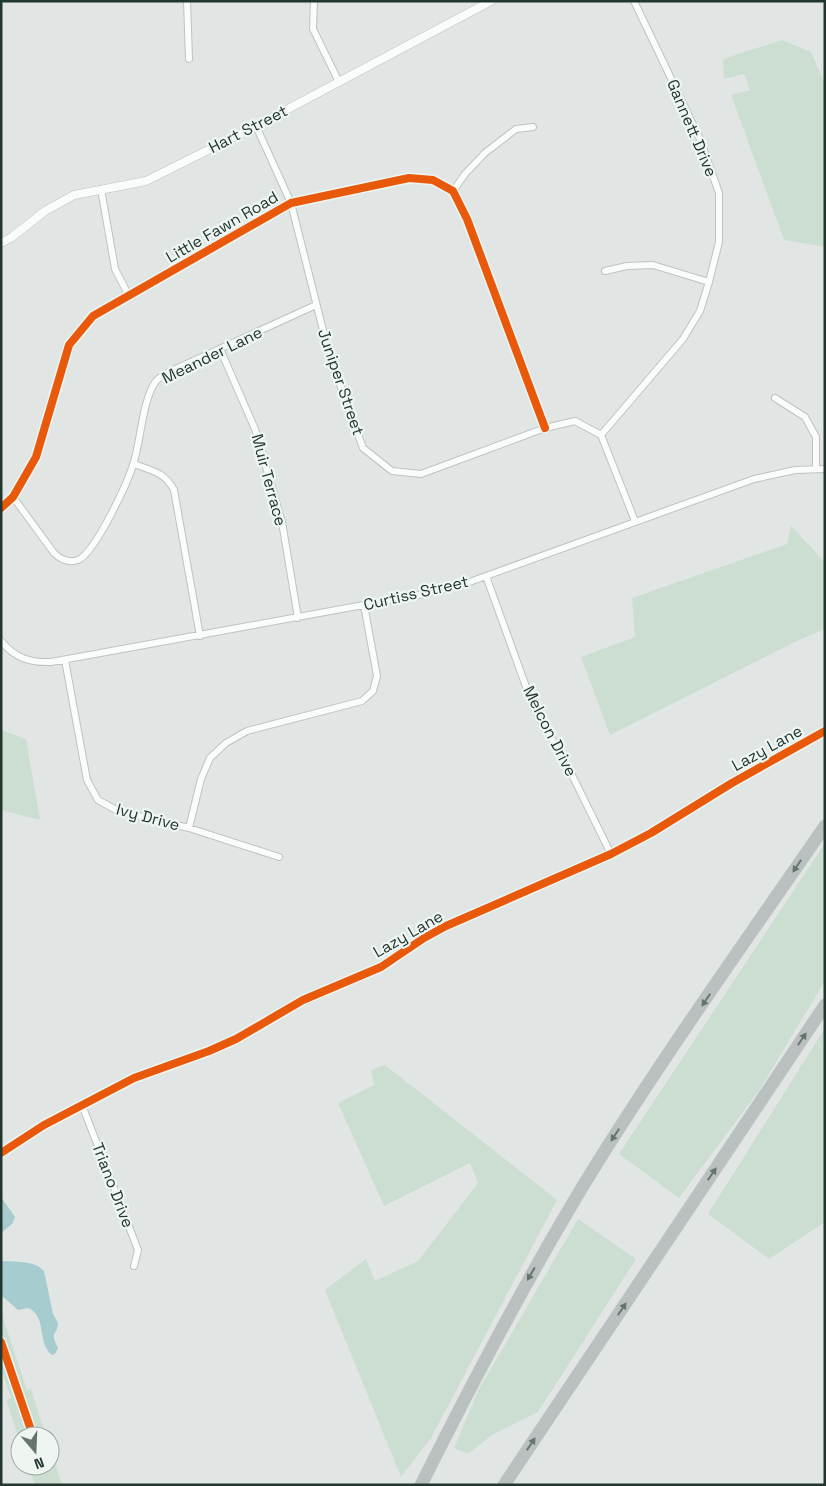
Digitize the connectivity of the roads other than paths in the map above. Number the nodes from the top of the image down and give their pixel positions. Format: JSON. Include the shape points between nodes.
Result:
{"nodes":[{"id":1,"x":187,"y":1,"type":"edge"},
{"id":2,"x":314,"y":1,"type":"edge"},
{"id":3,"x":491,"y":1,"type":"edge"},
{"id":4,"x":634,"y":1,"type":"edge"},
{"id":5,"x":482,"y":3,"type":"edge"},
{"id":6,"x":189,"y":59,"type":"dead end"},
{"id":7,"x":339,"y":82,"type":"junction"},
{"id":8,"x":256,"y":126,"type":"junction"},
{"id":9,"x":533,"y":128,"type":"dead end"},
{"id":10,"x":101,"y":189,"type":"junction"},
{"id":11,"x":453,"y":192,"type":"junction"},
{"id":12,"x":291,"y":203,"type":"junction"},
{"id":13,"x":1,"y":243,"type":"edge"},
{"id":14,"x":605,"y":271,"type":"dead end"},
{"id":15,"x":709,"y":282,"type":"junction"},
{"id":16,"x":129,"y":296,"type":"junction"},
{"id":17,"x":316,"y":305,"type":"junction"},
{"id":18,"x":220,"y":349,"type":"junction"},
{"id":19,"x":775,"y":398,"type":"dead end"},
{"id":20,"x":545,"y":428,"type":"junction"},
{"id":21,"x":602,"y":435,"type":"junction"},
{"id":22,"x":134,"y":464,"type":"junction"},
{"id":23,"x":816,"y":468,"type":"junction"},
{"id":24,"x":825,"y":469,"type":"edge"},
{"id":25,"x":13,"y":497,"type":"junction"},
{"id":26,"x":1,"y":508,"type":"edge"},
{"id":27,"x":635,"y":521,"type":"junction"},
{"id":28,"x":486,"y":576,"type":"junction"},
{"id":29,"x":364,"y":606,"type":"junction"},
{"id":30,"x":298,"y":618,"type":"junction"},
{"id":31,"x":200,"y":636,"type":"junction"},
{"id":32,"x":1,"y":641,"type":"edge"},
{"id":33,"x":64,"y":660,"type":"junction"},
{"id":34,"x":825,"y":731,"type":"edge"},
{"id":35,"x":825,"y":826,"type":"edge"},
{"id":36,"x":189,"y":828,"type":"junction"},
{"id":37,"x":611,"y":854,"type":"junction"},
{"id":38,"x":279,"y":857,"type":"dead end"},
{"id":39,"x":825,"y":1005,"type":"edge"},
{"id":40,"x":82,"y":1106,"type":"junction"},
{"id":41,"x":1,"y":1153,"type":"edge"},
{"id":42,"x":134,"y":1266,"type":"dead end"},
{"id":43,"x":422,"y":1485,"type":"edge"},
{"id":44,"x":504,"y":1485,"type":"edge"}],
"edges":[{"from":1,"to":6,"type":"street"},
{"from":2,"to":7,"type":"street","via":[[313,29]]},
{"from":3,"to":5,"type":"street","name":"Hart Street"},
{"from":4,"to":15,"type":"street","name":"Gannett Drive","via":[[700,139],[720,193],[718,242]]},
{"from":5,"to":7,"type":"street","name":"Hart Street"},
{"from":7,"to":8,"type":"street","name":"Hart Street"},
{"from":8,"to":10,"type":"street","name":"Hart Street","via":[[146,181]]},
{"from":8,"to":12,"type":"street","name":"Juniper Street"},
{"from":9,"to":11,"type":"street","via":[[516,129],[493,147],[465,174]]},
{"from":10,"to":13,"type":"street","name":"Hart Street","via":[[74,195],[45,211]]},
{"from":10,"to":16,"type":"street","via":[[115,269]]},
{"from":11,"to":12,"type":"street","name":"Little Fawn Road","via":[[433,180],[409,178]]},
{"from":11,"to":20,"type":"street","via":[[467,219]]},
{"from":12,"to":16,"type":"street","name":"Little Fawn Road"},
{"from":12,"to":17,"type":"street","name":"Juniper Street"},
{"from":14,"to":15,"type":"street","via":[[653,265]]},
{"from":15,"to":21,"type":"street","name":"Gannett Drive","via":[[700,312],[683,338]]},
{"from":16,"to":25,"type":"street","name":"Little Fawn Road","via":[[93,316],[69,345],[36,457]]},
{"from":17,"to":18,"type":"street","name":"Meander Lane"},
{"from":17,"to":20,"type":"street","name":"Juniper Street","via":[[329,354],[363,448],[392,471],[421,474]]},
{"from":18,"to":22,"type":"street","name":"Meander Lane","via":[[156,380]]},
{"from":18,"to":30,"type":"street","name":"Muir Terrace","via":[[255,428],[282,522]]},
{"from":19,"to":23,"type":"street","via":[[805,418],[816,437]]},
{"from":20,"to":21,"type":"street","name":"Juniper Street","via":[[575,421]]},
{"from":21,"to":27,"type":"street"},
{"from":22,"to":25,"type":"street","name":"Meander Lane","via":[[114,513],[79,560],[68,561],[54,553]]},
{"from":22,"to":31,"type":"street","via":[[159,472],[174,490]]},
{"from":23,"to":24,"type":"street","name":"Curtiss Street"},
{"from":23,"to":27,"type":"street","name":"Curtiss Street","via":[[761,477]]},
{"from":25,"to":26,"type":"street","name":"Little Fawn Road"},
{"from":27,"to":28,"type":"street","name":"Curtiss Street"},
{"from":28,"to":29,"type":"street","name":"Curtiss Street","via":[[444,590]]},
{"from":28,"to":37,"type":"street","name":"Melcon Drive","via":[[533,706]]},
{"from":29,"to":30,"type":"street","name":"Curtiss Street"},
{"from":29,"to":36,"type":"street","via":[[377,676],[373,691],[362,700],[247,731],[226,743],[210,758]]},
{"from":30,"to":31,"type":"street","name":"Curtiss Street"},
{"from":31,"to":33,"type":"street","name":"Curtiss Street"},
{"from":32,"to":33,"type":"street","name":"Curtiss Street","via":[[11,652],[29,661]]},
{"from":33,"to":36,"type":"street","name":"Ivy Drive","via":[[87,780],[98,800],[118,811]]},
{"from":34,"to":37,"type":"street","name":"Lazy Lane","via":[[732,783],[651,834]]},
{"from":35,"to":43,"type":"highway","one_way":true,"via":[[640,1097],[576,1197],[509,1314]]},
{"from":36,"to":38,"type":"street","name":"Ivy Drive"},
{"from":37,"to":40,"type":"street","name":"Lazy Lane","via":[[446,926],[381,967],[303,1000],[248,1033],[134,1078]]},
{"from":44,"to":39,"type":"highway","one_way":true},
{"from":40,"to":41,"type":"street","name":"Lazy Lane","via":[[44,1125]]},
{"from":40,"to":42,"type":"street","name":"Triano Drive","via":[[138,1250]]}]}
